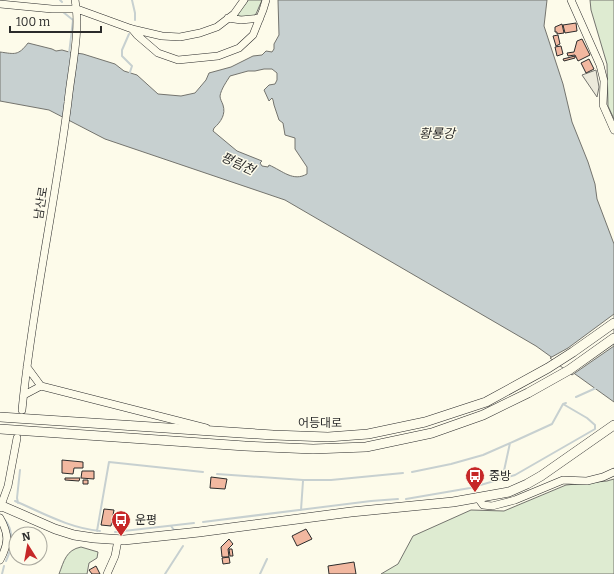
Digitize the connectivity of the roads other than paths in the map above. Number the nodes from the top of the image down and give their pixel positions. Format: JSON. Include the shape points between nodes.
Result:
{"nodes":[{"id":1,"x":75,"y":0,"type":"edge"},
{"id":2,"x":244,"y":0,"type":"edge"},
{"id":3,"x":266,"y":0,"type":"edge"},
{"id":4,"x":571,"y":0,"type":"edge"},
{"id":5,"x":0,"y":4,"type":"edge"},
{"id":6,"x":76,"y":9,"type":"junction"},
{"id":7,"x":228,"y":18,"type":"junction"},
{"id":8,"x":260,"y":18,"type":"junction"},
{"id":9,"x":132,"y":29,"type":"junction"},
{"id":10,"x":614,"y":130,"type":"edge"},
{"id":11,"x":614,"y":323,"type":"edge"},
{"id":12,"x":614,"y":338,"type":"edge"},
{"id":13,"x":27,"y":367,"type":"junction"},
{"id":14,"x":41,"y":386,"type":"junction"},
{"id":15,"x":24,"y":395,"type":"junction"},
{"id":16,"x":22,"y":410,"type":"dead end"},
{"id":17,"x":0,"y":417,"type":"edge"},
{"id":18,"x":614,"y":425,"type":"edge"},
{"id":19,"x":0,"y":429,"type":"edge"},
{"id":20,"x":224,"y":432,"type":"junction"},
{"id":21,"x":17,"y":438,"type":"dead end"},
{"id":22,"x":614,"y":472,"type":"edge"},
{"id":23,"x":478,"y":498,"type":"junction"},
{"id":24,"x":0,"y":506,"type":"edge"},
{"id":25,"x":0,"y":518,"type":"edge"},
{"id":26,"x":118,"y":540,"type":"junction"},
{"id":27,"x":0,"y":560,"type":"edge"},
{"id":28,"x":107,"y":574,"type":"edge"}],
"edges":[{"from":1,"to":6,"type":"street","name":"남산로"},
{"from":2,"to":7,"type":"street"},
{"from":3,"to":8,"type":"street"},
{"from":4,"to":10,"type":"street","via":[[600,65],[604,81],[602,105]]},
{"from":5,"to":6,"type":"street"},
{"from":6,"to":9,"type":"street"},
{"from":6,"to":13,"type":"street","name":"남산로","via":[[78,20],[63,136]]},
{"from":7,"to":8,"type":"street"},
{"from":7,"to":9,"type":"street","via":[[217,27],[180,37]]},
{"from":8,"to":9,"type":"street","via":[[253,34],[239,48],[218,56],[178,60],[158,53]]},
{"from":11,"to":20,"type":"main road","name":"어등대로","via":[[573,352],[486,402],[425,422],[368,434],[328,437]]},
{"from":12,"to":19,"type":"main road","name":"어등대로","via":[[569,370],[483,415],[432,433],[366,448],[253,446]]},
{"from":13,"to":14,"type":"street"},
{"from":13,"to":15,"type":"street","name":"남산로"},
{"from":14,"to":15,"type":"street"},
{"from":14,"to":20,"type":"street"},
{"from":15,"to":16,"type":"street","name":"남산로"},
{"from":17,"to":20,"type":"main road","name":"어등대로"},
{"from":18,"to":23,"type":"main road","via":[[527,484],[509,492]]},
{"from":21,"to":24,"type":"street","via":[[8,486]]},
{"from":22,"to":23,"type":"street","via":[[587,481],[563,480],[515,500],[492,506],[483,504]]},
{"from":23,"to":26,"type":"main road"},
{"from":24,"to":26,"type":"main road","via":[[61,531]]},
{"from":25,"to":27,"type":"street","via":[[6,528],[7,542]]},
{"from":26,"to":28,"type":"street"}]}
